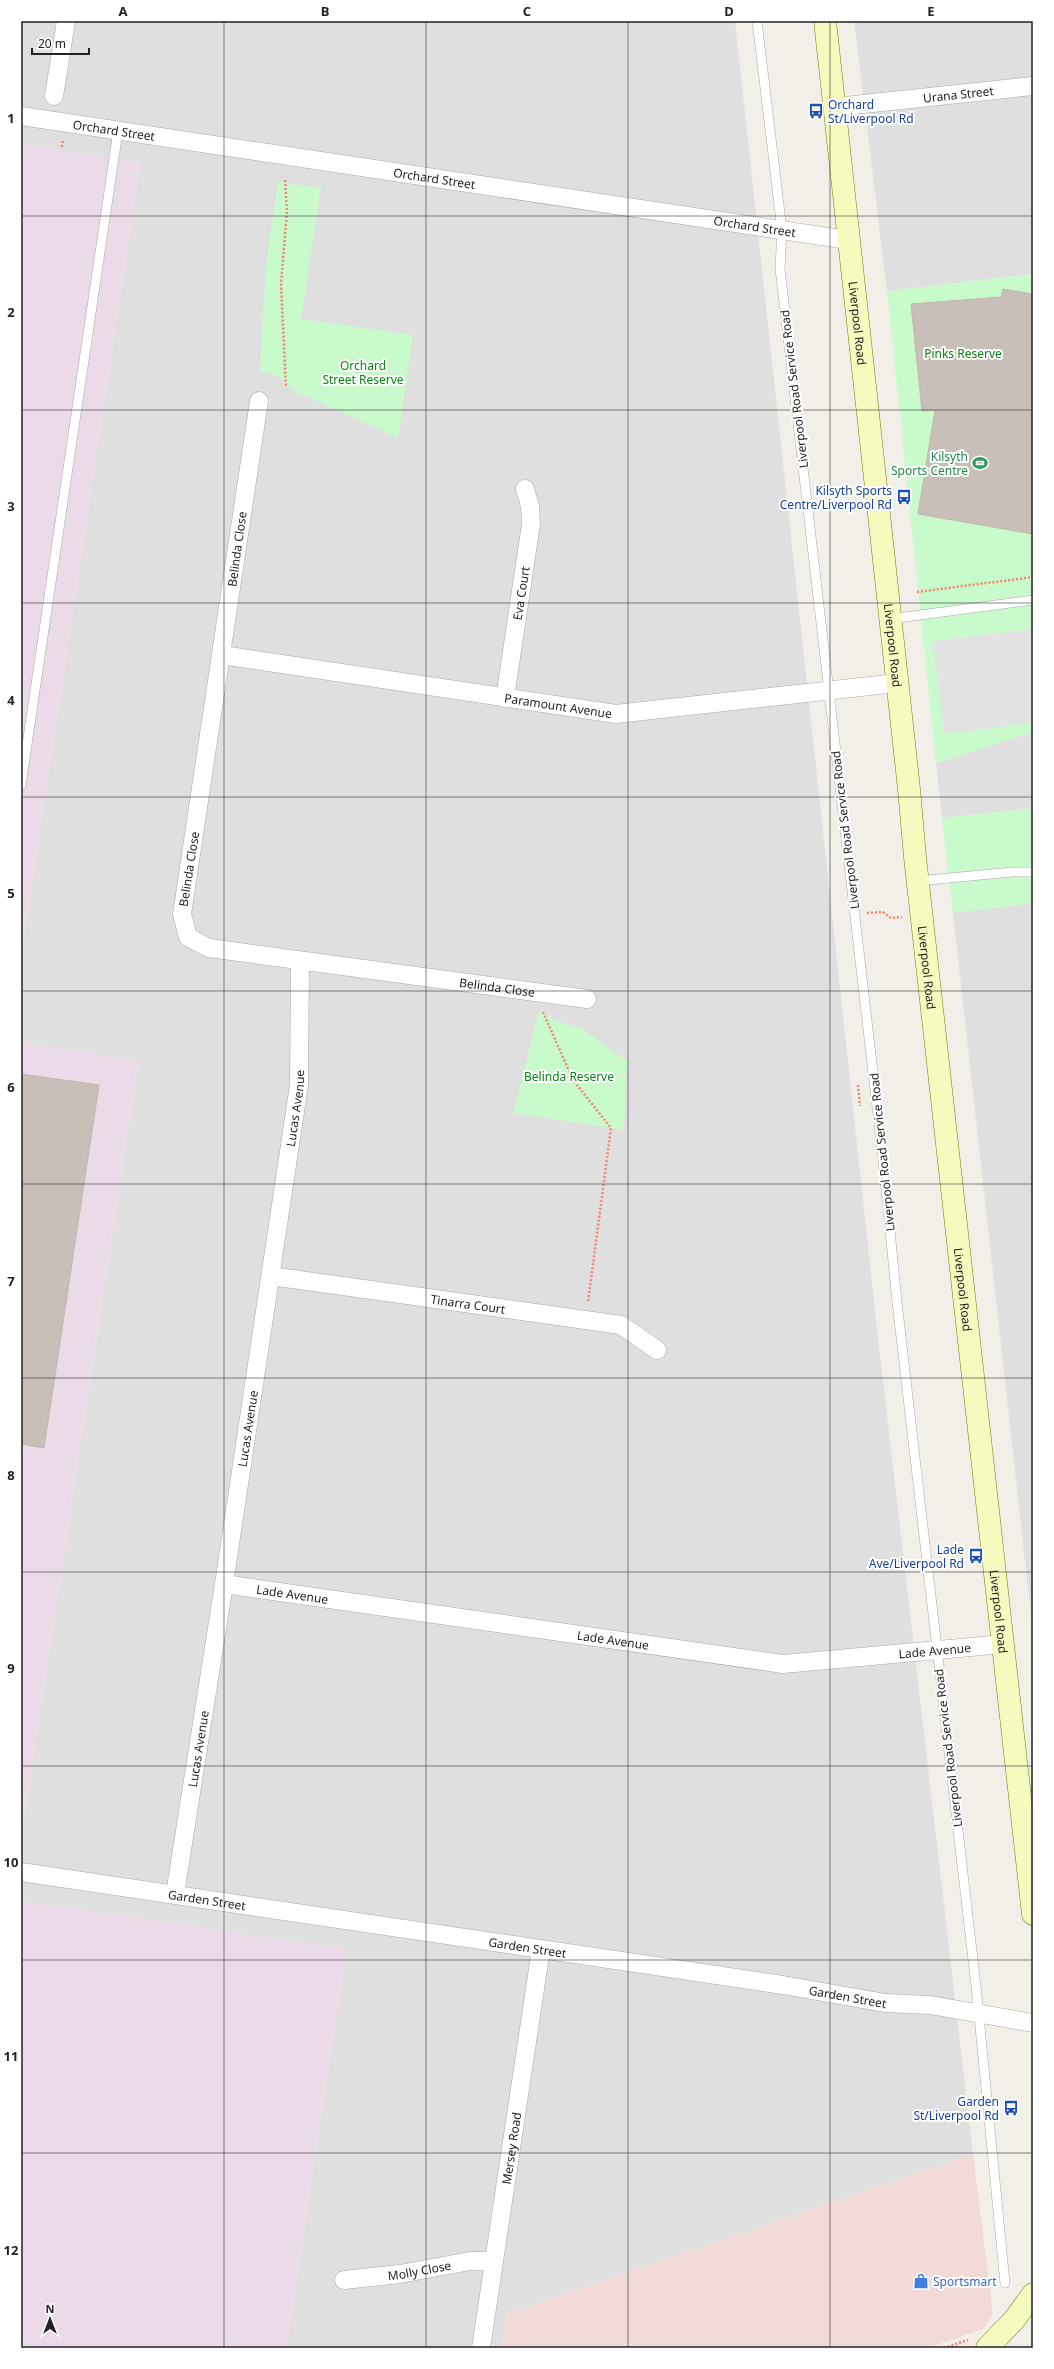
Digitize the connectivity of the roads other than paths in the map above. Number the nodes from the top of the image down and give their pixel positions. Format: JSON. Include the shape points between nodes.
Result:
{"nodes":[{"id":1,"x":66,"y":21,"type":"edge"},
{"id":2,"x":757,"y":21,"type":"edge"},
{"id":3,"x":825,"y":21,"type":"edge"},
{"id":4,"x":1033,"y":86,"type":"edge"},
{"id":5,"x":54,"y":96,"type":"dead end"},
{"id":6,"x":835,"y":107,"type":"junction"},
{"id":7,"x":21,"y":116,"type":"edge"},
{"id":8,"x":118,"y":131,"type":"junction"},
{"id":9,"x":782,"y":230,"type":"junction"},
{"id":10,"x":848,"y":240,"type":"junction"},
{"id":11,"x":260,"y":401,"type":"dead end"},
{"id":12,"x":525,"y":489,"type":"dead end"},
{"id":13,"x":1033,"y":600,"type":"edge"},
{"id":14,"x":890,"y":619,"type":"junction"},
{"id":15,"x":222,"y":655,"type":"junction"},
{"id":16,"x":897,"y":683,"type":"junction"},
{"id":17,"x":828,"y":692,"type":"junction"},
{"id":18,"x":504,"y":698,"type":"junction"},
{"id":19,"x":21,"y":785,"type":"edge"},
{"id":20,"x":1033,"y":872,"type":"edge"},
{"id":21,"x":918,"y":881,"type":"junction"},
{"id":22,"x":300,"y":961,"type":"junction"},
{"id":23,"x":587,"y":999,"type":"dead end"},
{"id":24,"x":271,"y":1276,"type":"junction"},
{"id":25,"x":658,"y":1350,"type":"dead end"},
{"id":26,"x":224,"y":1584,"type":"junction"},
{"id":27,"x":1004,"y":1644,"type":"junction"},
{"id":28,"x":937,"y":1649,"type":"junction"},
{"id":29,"x":21,"y":1872,"type":"edge"},
{"id":30,"x":175,"y":1894,"type":"junction"},
{"id":31,"x":1033,"y":1914,"type":"edge"},
{"id":32,"x":541,"y":1948,"type":"junction"},
{"id":33,"x":978,"y":2014,"type":"junction"},
{"id":34,"x":1033,"y":2023,"type":"edge"},
{"id":35,"x":494,"y":2261,"type":"junction"},
{"id":36,"x":344,"y":2280,"type":"dead end"},
{"id":37,"x":1005,"y":2283,"type":"dead end"},
{"id":38,"x":1033,"y":2294,"type":"edge"},
{"id":39,"x":481,"y":2348,"type":"edge"},
{"id":40,"x":987,"y":2348,"type":"edge"}],
"edges":[{"from":1,"to":5,"type":"street"},
{"from":2,"to":9,"type":"lane","name":"Liverpool Road Service Road"},
{"from":3,"to":6,"type":"main road","name":"Liverpool Road"},
{"from":4,"to":6,"type":"street","name":"Urana Street"},
{"from":6,"to":10,"type":"main road","name":"Liverpool Road"},
{"from":7,"to":8,"type":"street","name":"Orchard Street"},
{"from":8,"to":9,"type":"street","name":"Orchard Street"},
{"from":8,"to":19,"type":"lane"},
{"from":9,"to":10,"type":"street","name":"Orchard Street"},
{"from":9,"to":17,"type":"lane","name":"Liverpool Road Service Road","via":[[782,294]]},
{"from":10,"to":14,"type":"main road","name":"Liverpool Road"},
{"from":11,"to":15,"type":"street","name":"Belinda Close"},
{"from":12,"to":18,"type":"street","name":"Eva Court","via":[[530,506],[531,524]]},
{"from":13,"to":14,"type":"lane"},
{"from":14,"to":16,"type":"main road","name":"Liverpool Road"},
{"from":15,"to":18,"type":"street","name":"Paramount Avenue"},
{"from":15,"to":22,"type":"street","name":"Belinda Close","via":[[182,914],[184,925],[188,937],[209,948]]},
{"from":16,"to":17,"type":"street","name":"Paramount Avenue"},
{"from":16,"to":21,"type":"main road","name":"Liverpool Road"},
{"from":17,"to":18,"type":"street","name":"Paramount Avenue","via":[[626,714]]},
{"from":17,"to":28,"type":"lane","name":"Liverpool Road Service Road"},
{"from":20,"to":21,"type":"lane"},
{"from":21,"to":27,"type":"main road","name":"Liverpool Road"},
{"from":22,"to":23,"type":"street","name":"Belinda Close"},
{"from":22,"to":24,"type":"street","name":"Lucas Avenue","via":[[299,1085]]},
{"from":24,"to":25,"type":"street","name":"Tinarra Court","via":[[621,1325]]},
{"from":24,"to":26,"type":"street","name":"Lucas Avenue"},
{"from":26,"to":28,"type":"street","name":"Lade Avenue","via":[[783,1664]]},
{"from":26,"to":30,"type":"street","name":"Lucas Avenue"},
{"from":27,"to":28,"type":"street","name":"Lade Avenue"},
{"from":27,"to":31,"type":"main road","name":"Liverpool Road"},
{"from":28,"to":33,"type":"lane","name":"Liverpool Road Service Road"},
{"from":29,"to":30,"type":"street","name":"Garden Street"},
{"from":30,"to":32,"type":"street","name":"Garden Street"},
{"from":32,"to":33,"type":"street","name":"Garden Street","via":[[782,1985],[859,2000],[930,2005]]},
{"from":32,"to":35,"type":"street","name":"Mersey Road"},
{"from":33,"to":34,"type":"street","name":"Garden Street"},
{"from":33,"to":37,"type":"lane","name":"Liverpool Road Service Road"},
{"from":35,"to":36,"type":"street","name":"Molly Close","via":[[470,2261],[400,2274]]},
{"from":35,"to":39,"type":"street","name":"Mersey Road"},
{"from":38,"to":40,"type":"main road","via":[[1014,2320]]}]}
